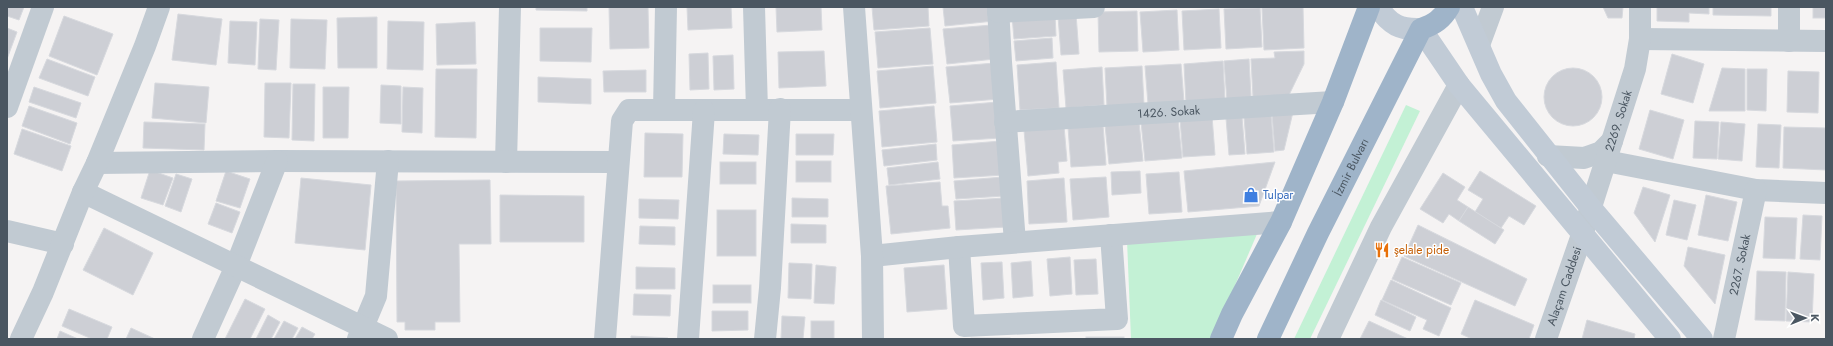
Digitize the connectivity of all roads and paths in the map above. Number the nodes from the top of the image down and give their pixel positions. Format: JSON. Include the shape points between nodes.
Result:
{"nodes":[{"id":1,"x":43,"y":7,"type":"edge"},
{"id":2,"x":159,"y":7,"type":"edge"},
{"id":3,"x":510,"y":7,"type":"edge"},
{"id":4,"x":666,"y":7,"type":"edge"},
{"id":5,"x":754,"y":7,"type":"edge"},
{"id":6,"x":854,"y":7,"type":"edge"},
{"id":7,"x":1094,"y":7,"type":"edge"},
{"id":8,"x":1370,"y":7,"type":"edge"},
{"id":9,"x":1378,"y":7,"type":"edge"},
{"id":10,"x":1450,"y":7,"type":"edge"},
{"id":11,"x":1462,"y":7,"type":"edge"},
{"id":12,"x":1493,"y":7,"type":"edge"},
{"id":13,"x":1640,"y":7,"type":"edge"},
{"id":14,"x":1789,"y":7,"type":"edge"},
{"id":15,"x":998,"y":9,"type":"edge"},
{"id":16,"x":1421,"y":29,"type":"junction"},
{"id":17,"x":1640,"y":39,"type":"junction"},
{"id":18,"x":1789,"y":40,"type":"junction"},
{"id":19,"x":1826,"y":41,"type":"edge"},
{"id":20,"x":1479,"y":45,"type":"junction"},
{"id":21,"x":1459,"y":85,"type":"junction"},
{"id":22,"x":1333,"y":102,"type":"junction"},
{"id":23,"x":7,"y":107,"type":"edge"},
{"id":24,"x":780,"y":109,"type":"junction"},
{"id":25,"x":664,"y":110,"type":"junction"},
{"id":26,"x":757,"y":110,"type":"junction"},
{"id":27,"x":861,"y":110,"type":"junction"},
{"id":28,"x":704,"y":111,"type":"junction"},
{"id":29,"x":1005,"y":122,"type":"junction"},
{"id":30,"x":1609,"y":151,"type":"junction"},
{"id":31,"x":1548,"y":156,"type":"junction"},
{"id":32,"x":277,"y":161,"type":"junction"},
{"id":33,"x":388,"y":161,"type":"junction"},
{"id":34,"x":506,"y":162,"type":"junction"},
{"id":35,"x":618,"y":162,"type":"junction"},
{"id":36,"x":98,"y":163,"type":"junction"},
{"id":37,"x":1756,"y":190,"type":"junction"},
{"id":38,"x":84,"y":192,"type":"junction"},
{"id":39,"x":1826,"y":193,"type":"edge"},
{"id":40,"x":1590,"y":208,"type":"junction"},
{"id":41,"x":1281,"y":222,"type":"junction"},
{"id":42,"x":7,"y":231,"type":"edge"},
{"id":43,"x":1583,"y":232,"type":"junction"},
{"id":44,"x":1112,"y":235,"type":"junction"},
{"id":45,"x":1015,"y":242,"type":"junction"},
{"id":46,"x":63,"y":244,"type":"junction"},
{"id":47,"x":959,"y":247,"type":"junction"},
{"id":48,"x":872,"y":256,"type":"junction"},
{"id":49,"x":236,"y":266,"type":"junction"},
{"id":50,"x":360,"y":333,"type":"edge"},
{"id":51,"x":21,"y":339,"type":"edge"},
{"id":52,"x":203,"y":339,"type":"edge"},
{"id":53,"x":387,"y":339,"type":"edge"},
{"id":54,"x":605,"y":339,"type":"edge"},
{"id":55,"x":688,"y":339,"type":"edge"},
{"id":56,"x":765,"y":339,"type":"edge"},
{"id":57,"x":873,"y":339,"type":"edge"},
{"id":58,"x":1221,"y":339,"type":"edge"},
{"id":59,"x":1268,"y":339,"type":"edge"},
{"id":60,"x":1328,"y":339,"type":"edge"},
{"id":61,"x":1546,"y":339,"type":"edge"},
{"id":62,"x":1670,"y":339,"type":"edge"},
{"id":63,"x":1702,"y":339,"type":"edge"},
{"id":64,"x":1724,"y":339,"type":"edge"}],
"edges":[{"from":1,"to":23,"type":"street"},
{"from":2,"to":36,"type":"street"},
{"from":3,"to":34,"type":"street"},
{"from":4,"to":25,"type":"street"},
{"from":5,"to":26,"type":"street"},
{"from":6,"to":27,"type":"street"},
{"from":7,"to":15,"type":"street"},
{"from":8,"to":22,"type":"highway"},
{"from":9,"to":16,"type":"main road","via":[[1385,18],[1396,26],[1408,30]]},
{"from":10,"to":16,"type":"highway","via":[[1443,18]]},
{"from":11,"to":20,"type":"main road"},
{"from":12,"to":20,"type":"street"},
{"from":13,"to":17,"type":"street","name":"2269. Sokak"},
{"from":14,"to":18,"type":"street"},
{"from":15,"to":29,"type":"street"},
{"from":16,"to":21,"type":"main road"},
{"from":16,"to":59,"type":"highway","name":"İzmir Bulvarı","via":[[1318,233]]},
{"from":17,"to":18,"type":"street"},
{"from":17,"to":30,"type":"street","name":"2269. Sokak","via":[[1635,69]]},
{"from":18,"to":19,"type":"street"},
{"from":20,"to":31,"type":"main road","via":[[1506,101]]},
{"from":21,"to":43,"type":"main road"},
{"from":21,"to":60,"type":"street","via":[[1381,227]]},
{"from":22,"to":29,"type":"street","name":"1426. Sokak"},
{"from":22,"to":41,"type":"highway"},
{"from":24,"to":26,"type":"street"},
{"from":24,"to":27,"type":"street"},
{"from":24,"to":56,"type":"street"},
{"from":25,"to":28,"type":"street"},
{"from":25,"to":35,"type":"street","via":[[629,110],[622,121]]},
{"from":26,"to":28,"type":"street"},
{"from":27,"to":48,"type":"street"},
{"from":28,"to":55,"type":"street"},
{"from":29,"to":45,"type":"street"},
{"from":30,"to":31,"type":"street","via":[[1584,158]]},
{"from":30,"to":37,"type":"street"},
{"from":30,"to":40,"type":"street","name":"2269. Sokak"},
{"from":31,"to":40,"type":"main road"},
{"from":32,"to":33,"type":"street"},
{"from":32,"to":36,"type":"street"},
{"from":32,"to":49,"type":"street"},
{"from":33,"to":34,"type":"street"},
{"from":33,"to":50,"type":"street","via":[[376,296]]},
{"from":34,"to":35,"type":"street"},
{"from":35,"to":54,"type":"street"},
{"from":36,"to":38,"type":"street"},
{"from":37,"to":39,"type":"street"},
{"from":37,"to":64,"type":"street","name":"2267. Sokak"},
{"from":38,"to":46,"type":"street"},
{"from":38,"to":49,"type":"street"},
{"from":40,"to":43,"type":"street","name":"2269. Sokak"},
{"from":40,"to":63,"type":"main road"},
{"from":41,"to":44,"type":"street"},
{"from":41,"to":58,"type":"highway"},
{"from":42,"to":46,"type":"street"},
{"from":43,"to":61,"type":"street","name":"Alaçam Caddesi"},
{"from":43,"to":62,"type":"main road"},
{"from":44,"to":45,"type":"street"},
{"from":44,"to":47,"type":"street","via":[[1117,319],[964,326]]},
{"from":45,"to":47,"type":"street"},
{"from":46,"to":51,"type":"street"},
{"from":47,"to":48,"type":"street"},
{"from":48,"to":57,"type":"street"},
{"from":49,"to":50,"type":"street"},
{"from":49,"to":52,"type":"street"},
{"from":50,"to":53,"type":"street"}]}
